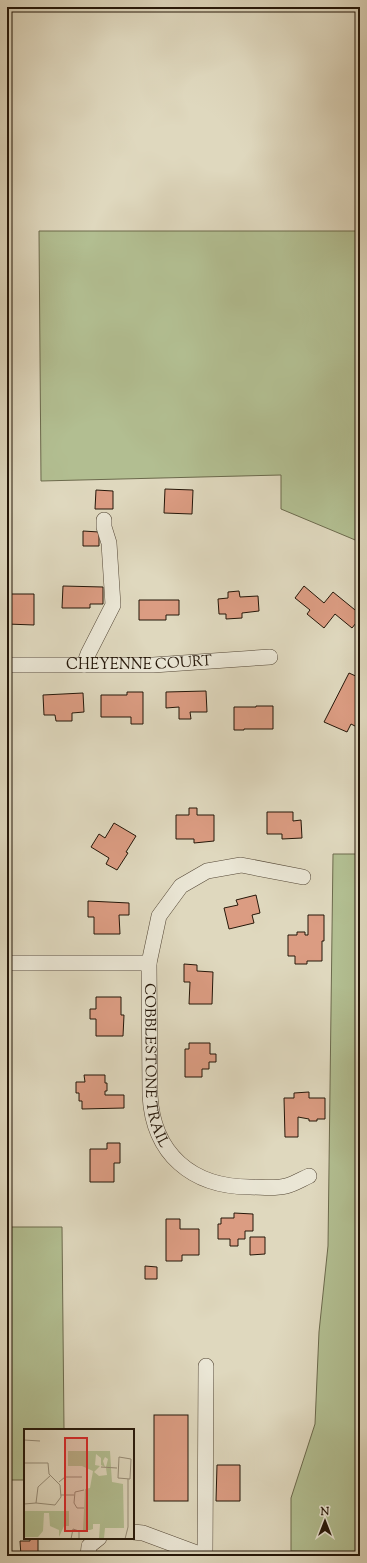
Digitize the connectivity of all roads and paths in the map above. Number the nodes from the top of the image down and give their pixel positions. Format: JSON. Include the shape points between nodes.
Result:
{"nodes":[{"id":1,"x":104,"y":520,"type":"dead end"},
{"id":2,"x":270,"y":657,"type":"dead end"},
{"id":3,"x":7,"y":665,"type":"edge"},
{"id":4,"x":84,"y":665,"type":"junction"},
{"id":5,"x":303,"y":877,"type":"dead end"},
{"id":6,"x":7,"y":963,"type":"edge"},
{"id":7,"x":149,"y":963,"type":"junction"},
{"id":8,"x":309,"y":1176,"type":"dead end"},
{"id":9,"x":206,"y":1366,"type":"dead end"},
{"id":10,"x":134,"y":1532,"type":"edge"},
{"id":11,"x":98,"y":1539,"type":"edge"},
{"id":12,"x":200,"y":1555,"type":"edge"},
{"id":13,"x":88,"y":1556,"type":"edge"}],
"edges":[{"from":1,"to":4,"type":"street","via":[[113,605]]},
{"from":2,"to":4,"type":"street","name":"CHEYENNE COURT","via":[[187,663]]},
{"from":3,"to":4,"type":"street","name":"CHEYENNE COURT"},
{"from":5,"to":7,"type":"street","name":"COBBLESTONE TRAIL","via":[[241,865],[207,871],[181,886],[159,916]]},
{"from":6,"to":7,"type":"street"},
{"from":7,"to":8,"type":"street","name":"COBBLESTONE TRAIL","via":[[151,1109],[159,1137],[166,1149],[190,1172],[204,1180],[232,1187],[281,1187]]},
{"from":9,"to":12,"type":"street"},
{"from":10,"to":12,"type":"street","via":[[143,1533]]},
{"from":11,"to":13,"type":"street","via":[[89,1546]]}]}
